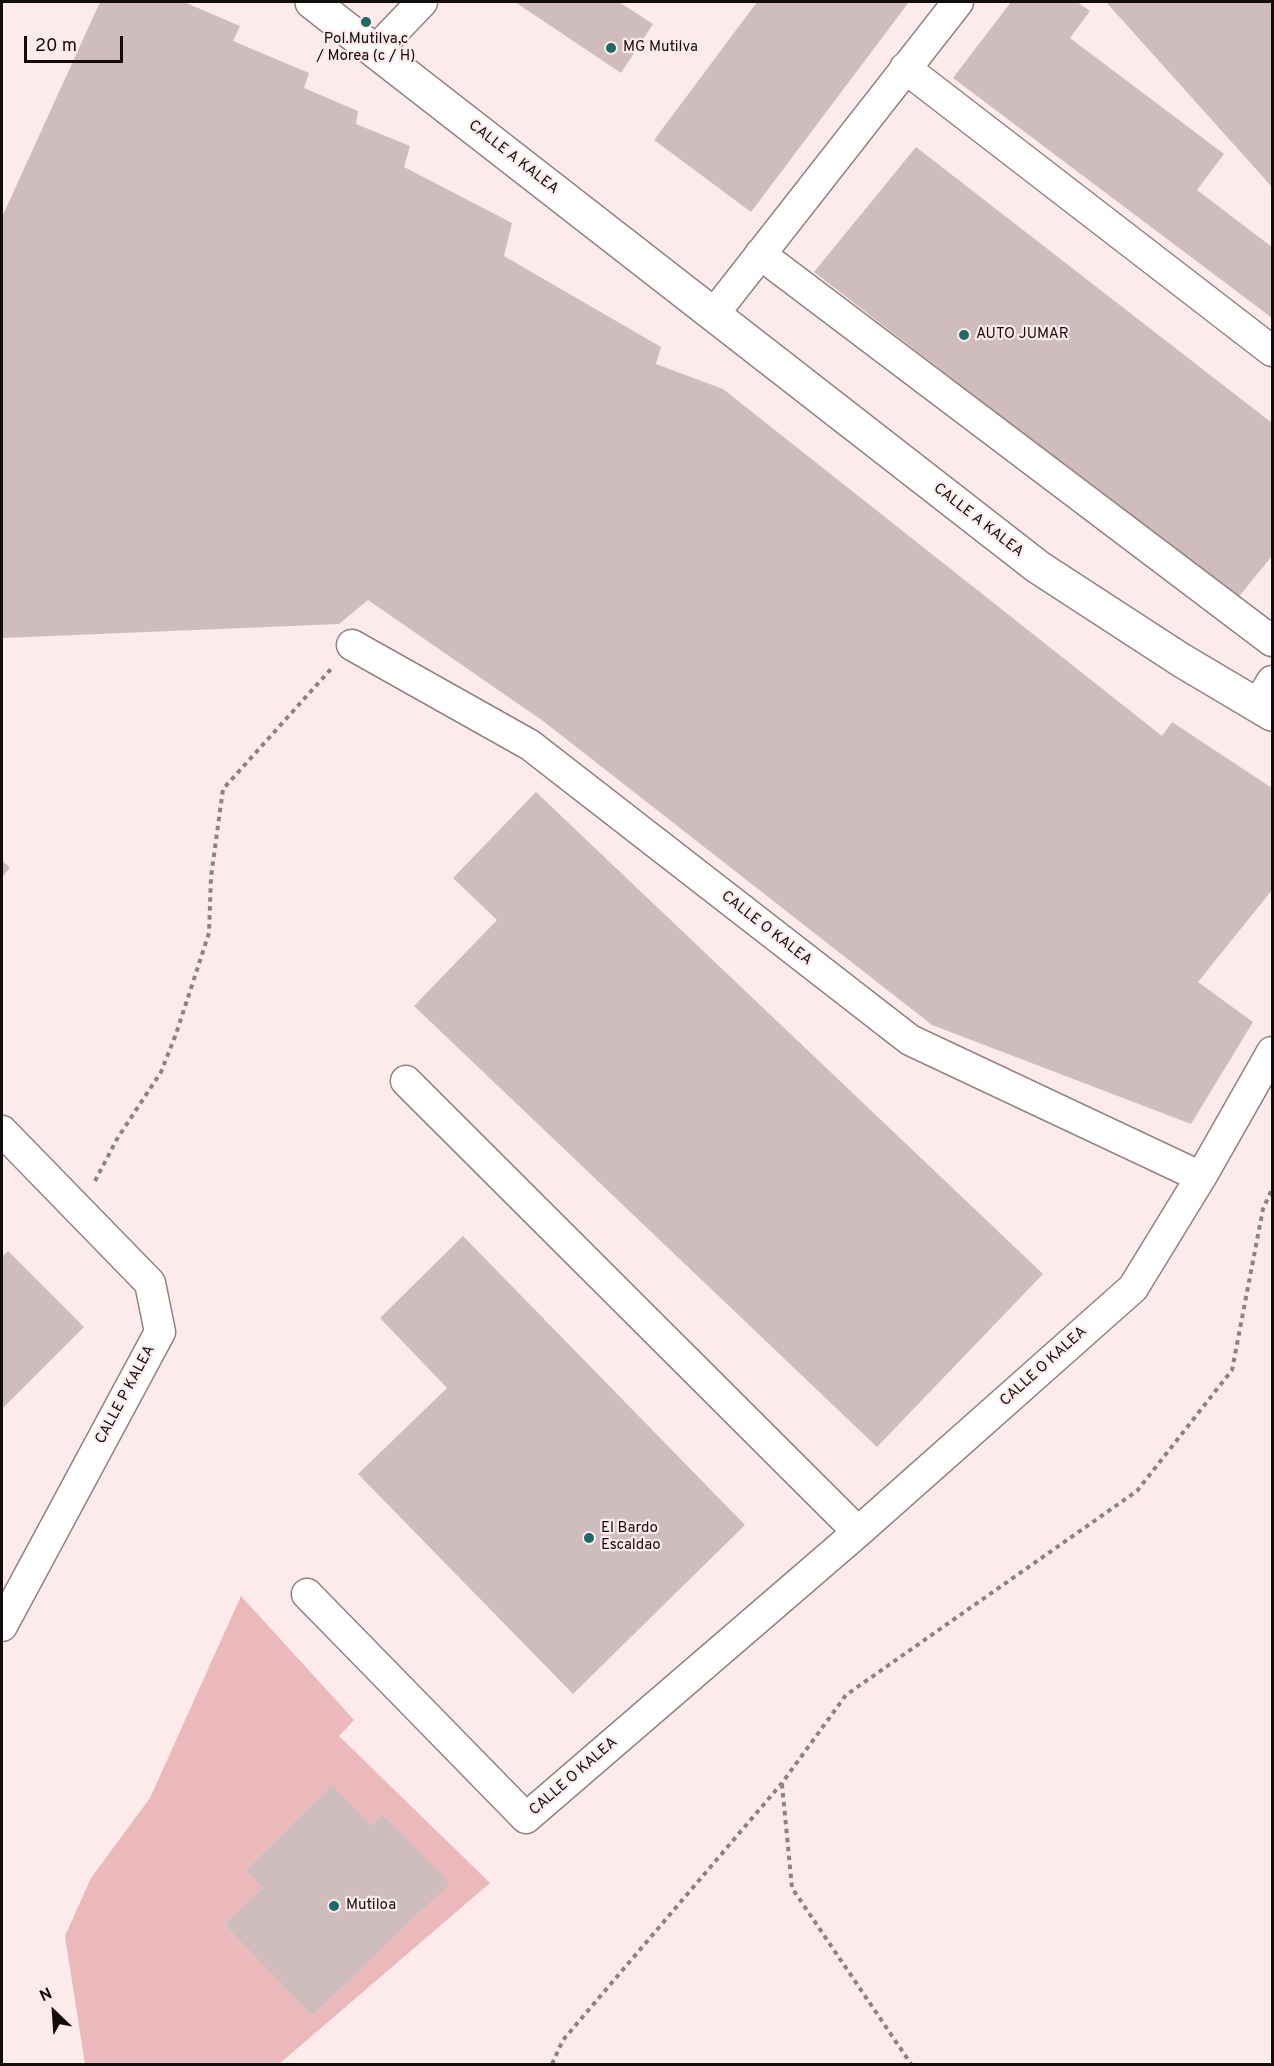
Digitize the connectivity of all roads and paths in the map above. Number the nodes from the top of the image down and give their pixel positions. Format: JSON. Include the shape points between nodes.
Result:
{"nodes":[{"id":1,"x":312,"y":2,"type":"edge"},
{"id":2,"x":422,"y":2,"type":"edge"},
{"id":3,"x":958,"y":2,"type":"edge"},
{"id":4,"x":376,"y":50,"type":"junction"},
{"id":5,"x":905,"y":68,"type":"junction"},
{"id":6,"x":760,"y":254,"type":"junction"},
{"id":7,"x":712,"y":315,"type":"junction"},
{"id":8,"x":1272,"y":351,"type":"edge"},
{"id":9,"x":1272,"y":641,"type":"edge"},
{"id":10,"x":352,"y":645,"type":"joint"},
{"id":11,"x":1267,"y":700,"type":"edge"},
{"id":12,"x":1272,"y":1052,"type":"edge"},
{"id":13,"x":406,"y":1081,"type":"dead end"},
{"id":14,"x":4,"y":1137,"type":"edge"},
{"id":15,"x":1201,"y":1177,"type":"junction"},
{"id":16,"x":1272,"y":1189,"type":"edge"},
{"id":17,"x":79,"y":1210,"type":"junction"},
{"id":18,"x":858,"y":1532,"type":"junction"},
{"id":19,"x":307,"y":1594,"type":"dead end"},
{"id":20,"x":2,"y":1626,"type":"edge"},
{"id":21,"x":782,"y":1783,"type":"junction"},
{"id":22,"x":552,"y":2064,"type":"edge"},
{"id":23,"x":911,"y":2064,"type":"edge"}],
"edges":[{"from":1,"to":4,"type":"street","name":"CALLE A KALEA"},
{"from":2,"to":4,"type":"street"},
{"from":3,"to":5,"type":"street"},
{"from":4,"to":7,"type":"street","name":"CALLE A KALEA"},
{"from":5,"to":6,"type":"street"},
{"from":5,"to":8,"type":"street"},
{"from":6,"to":7,"type":"street"},
{"from":6,"to":9,"type":"street"},
{"from":7,"to":11,"type":"street","name":"CALLE A KALEA","via":[[1038,567],[1181,660]]},
{"from":10,"to":15,"type":"street","name":"CALLE O KALEA","via":[[530,745],[910,1040]]},
{"from":10,"to":17,"type":"path","via":[[223,789],[211,877],[209,933],[176,1034],[161,1072],[117,1139]]},
{"from":12,"to":15,"type":"street","name":"CALLE O KALEA"},
{"from":13,"to":18,"type":"street"},
{"from":14,"to":17,"type":"street","name":"CALLE P KALEA"},
{"from":15,"to":18,"type":"street","name":"CALLE O KALEA","via":[[1133,1288]]},
{"from":16,"to":21,"type":"path","via":[[1263,1209],[1232,1370],[1137,1491],[846,1695]]},
{"from":17,"to":20,"type":"street","name":"CALLE P KALEA","via":[[150,1283],[160,1332]]},
{"from":18,"to":19,"type":"street","name":"CALLE O KALEA","via":[[526,1818]]},
{"from":21,"to":22,"type":"path","via":[[563,2040]]},
{"from":21,"to":23,"type":"path","via":[[792,1888]]}]}
